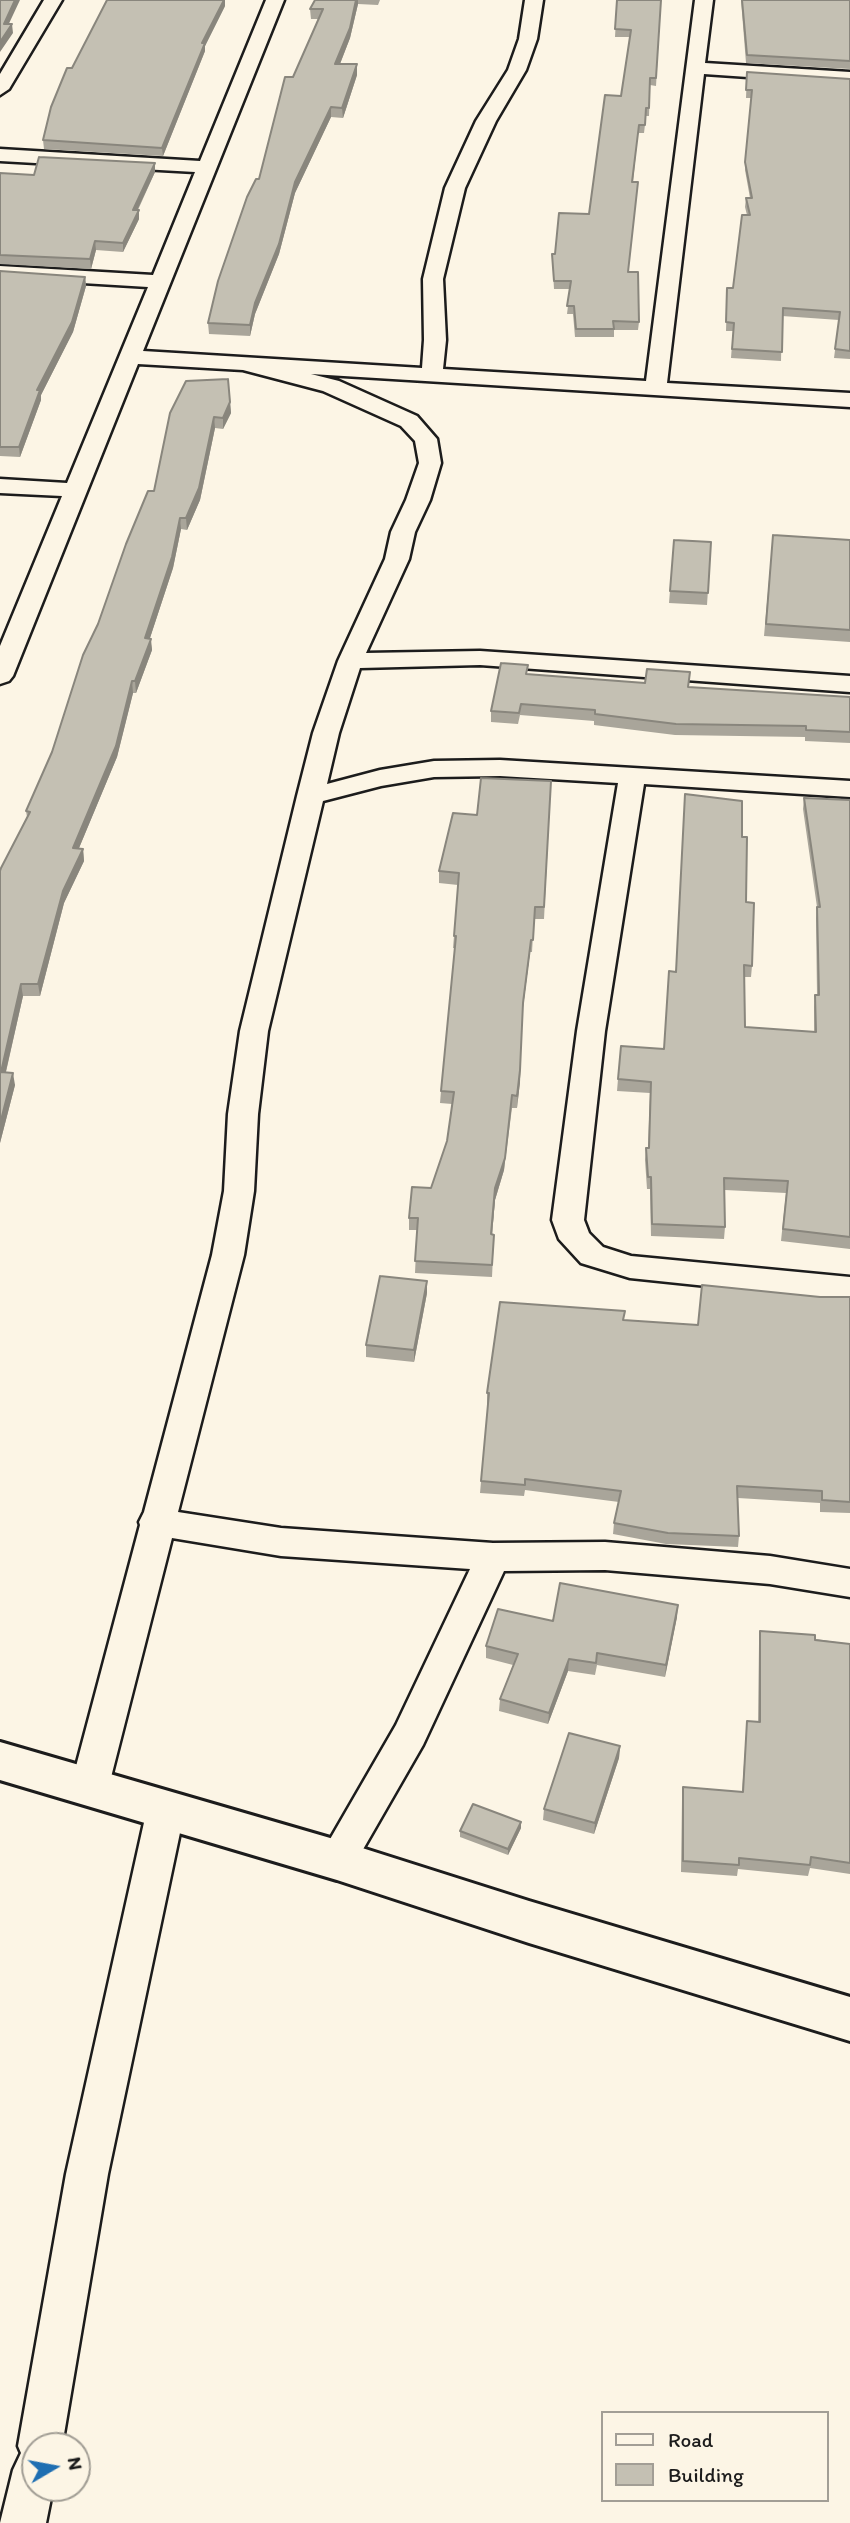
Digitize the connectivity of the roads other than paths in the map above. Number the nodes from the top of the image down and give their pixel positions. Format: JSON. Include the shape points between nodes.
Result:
{"nodes":[{"id":1,"x":53,"y":0,"type":"edge"},
{"id":2,"x":275,"y":0,"type":"edge"},
{"id":3,"x":534,"y":0,"type":"edge"},
{"id":4,"x":704,"y":0,"type":"edge"},
{"id":5,"x":695,"y":68,"type":"junction"},
{"id":6,"x":850,"y":78,"type":"edge"},
{"id":7,"x":0,"y":89,"type":"edge"},
{"id":8,"x":0,"y":155,"type":"edge"},
{"id":9,"x":207,"y":167,"type":"junction"},
{"id":10,"x":0,"y":272,"type":"edge"},
{"id":11,"x":160,"y":282,"type":"junction"},
{"id":12,"x":129,"y":357,"type":"junction"},
{"id":13,"x":248,"y":365,"type":"junction"},
{"id":14,"x":432,"y":373,"type":"junction"},
{"id":15,"x":656,"y":387,"type":"junction"},
{"id":16,"x":850,"y":400,"type":"edge"},
{"id":17,"x":0,"y":486,"type":"edge"},
{"id":18,"x":77,"y":490,"type":"junction"},
{"id":19,"x":9,"y":628,"type":"edge"},
{"id":20,"x":350,"y":661,"type":"junction"},
{"id":21,"x":0,"y":676,"type":"edge"},
{"id":22,"x":850,"y":684,"type":"edge"},
{"id":23,"x":632,"y":776,"type":"junction"},
{"id":24,"x":850,"y":789,"type":"edge"},
{"id":25,"x":310,"y":796,"type":"junction"},
{"id":26,"x":850,"y":1289,"type":"edge"},
{"id":27,"x":156,"y":1521,"type":"junction"},
{"id":28,"x":493,"y":1557,"type":"junction"},
{"id":29,"x":850,"y":1583,"type":"edge"},
{"id":30,"x":0,"y":1761,"type":"edge"},
{"id":31,"x":89,"y":1790,"type":"junction"},
{"id":32,"x":166,"y":1810,"type":"junction"},
{"id":33,"x":337,"y":1860,"type":"junction"},
{"id":34,"x":850,"y":2019,"type":"edge"},
{"id":35,"x":42,"y":2432,"type":"edge"},
{"id":36,"x":28,"y":2502,"type":"edge"},
{"id":37,"x":23,"y":2523,"type":"edge"}],
"edges":[{"from":1,"to":7,"type":"street"},
{"from":2,"to":9,"type":"street"},
{"from":3,"to":14,"type":"street","via":[[517,70],[480,131],[455,188],[433,279]]},
{"from":4,"to":5,"type":"street"},
{"from":5,"to":6,"type":"street"},
{"from":5,"to":15,"type":"street"},
{"from":8,"to":9,"type":"street"},
{"from":9,"to":11,"type":"street"},
{"from":10,"to":11,"type":"street"},
{"from":11,"to":12,"type":"street"},
{"from":12,"to":13,"type":"street"},
{"from":12,"to":18,"type":"street"},
{"from":13,"to":14,"type":"street"},
{"from":13,"to":20,"type":"street","via":[[331,386],[369,401],[409,421],[426,439],[430,463],[418,500],[397,559]]},
{"from":14,"to":15,"type":"street"},
{"from":15,"to":16,"type":"street"},
{"from":17,"to":18,"type":"street"},
{"from":18,"to":19,"type":"street"},
{"from":19,"to":21,"type":"street"},
{"from":20,"to":22,"type":"street","via":[[480,658]]},
{"from":20,"to":25,"type":"street"},
{"from":23,"to":24,"type":"street"},
{"from":23,"to":25,"type":"street","via":[[434,769]]},
{"from":23,"to":26,"type":"street","via":[[568,1220],[575,1239],[592,1255],[631,1267]]},
{"from":25,"to":27,"type":"street","via":[[254,1031],[239,1191],[228,1255]]},
{"from":27,"to":28,"type":"street","via":[[281,1542]]},
{"from":27,"to":31,"type":"street"},
{"from":28,"to":29,"type":"street","via":[[605,1556],[770,1570]]},
{"from":28,"to":33,"type":"street","via":[[410,1734]]},
{"from":30,"to":31,"type":"street"},
{"from":31,"to":32,"type":"street"},
{"from":32,"to":33,"type":"street"},
{"from":32,"to":35,"type":"street","via":[[87,2174]]},
{"from":33,"to":34,"type":"street"},
{"from":36,"to":37,"type":"street"}]}
